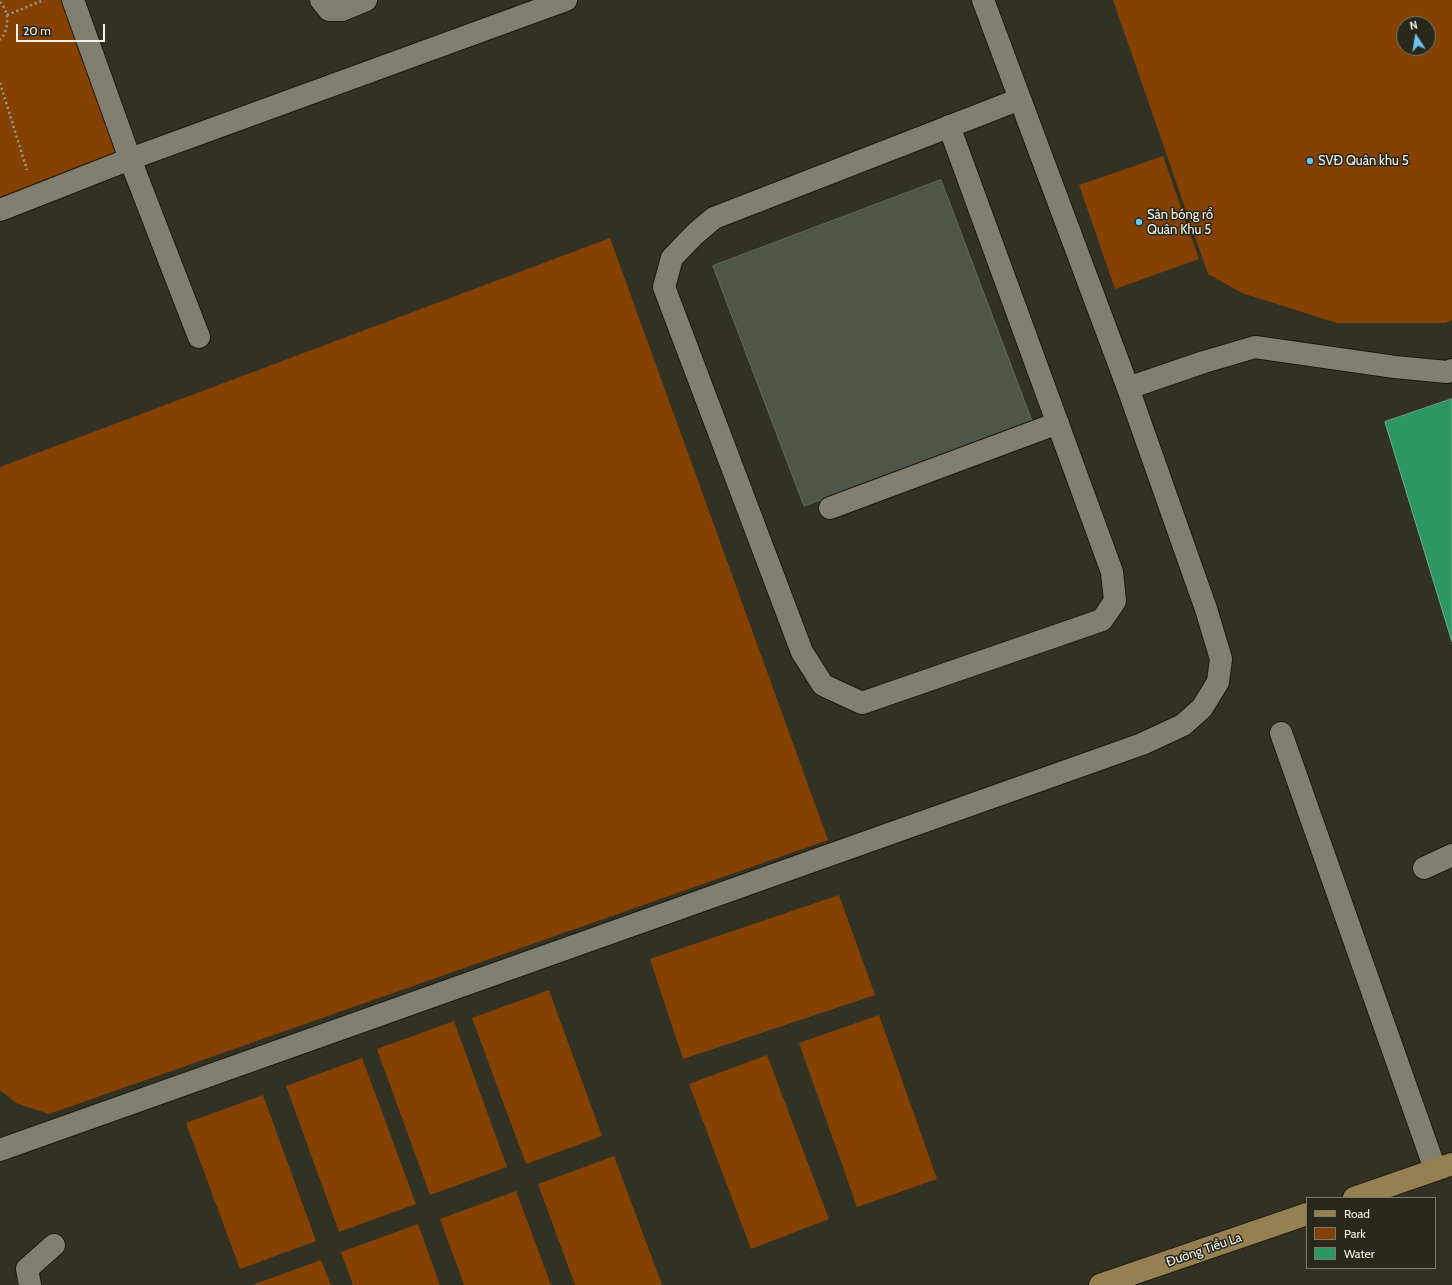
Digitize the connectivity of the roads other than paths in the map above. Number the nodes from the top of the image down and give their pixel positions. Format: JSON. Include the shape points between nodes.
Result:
{"nodes":[{"id":1,"x":73,"y":0,"type":"edge"},
{"id":2,"x":321,"y":0,"type":"edge"},
{"id":3,"x":366,"y":0,"type":"edge"},
{"id":4,"x":566,"y":0,"type":"edge"},
{"id":5,"x":983,"y":0,"type":"edge"},
{"id":6,"x":1020,"y":99,"type":"junction"},
{"id":7,"x":950,"y":126,"type":"junction"},
{"id":8,"x":130,"y":159,"type":"junction"},
{"id":9,"x":0,"y":210,"type":"edge"},
{"id":10,"x":200,"y":336,"type":"dead end"},
{"id":11,"x":1452,"y":370,"type":"edge"},
{"id":12,"x":1128,"y":388,"type":"junction"},
{"id":13,"x":1058,"y":423,"type":"junction"},
{"id":14,"x":830,"y":508,"type":"dead end"},
{"id":15,"x":1281,"y":733,"type":"dead end"},
{"id":16,"x":1452,"y":855,"type":"edge"},
{"id":17,"x":1424,"y":868,"type":"dead end"},
{"id":18,"x":2,"y":1147,"type":"edge"},
{"id":19,"x":1444,"y":1166,"type":"edge"},
{"id":20,"x":1357,"y":1197,"type":"edge"},
{"id":21,"x":1306,"y":1214,"type":"edge"},
{"id":22,"x":54,"y":1245,"type":"dead end"},
{"id":23,"x":30,"y":1285,"type":"edge"},
{"id":24,"x":1100,"y":1285,"type":"edge"}],
"edges":[{"from":1,"to":8,"type":"street"},
{"from":2,"to":3,"type":"street","via":[[329,10],[342,10]]},
{"from":4,"to":8,"type":"street"},
{"from":5,"to":6,"type":"street"},
{"from":6,"to":7,"type":"street"},
{"from":6,"to":12,"type":"street"},
{"from":7,"to":13,"type":"street"},
{"from":7,"to":13,"type":"street","via":[[714,218],[672,258],[664,287],[802,652],[823,685],[862,704],[1102,620],[1115,601],[1112,572]]},
{"from":8,"to":9,"type":"street"},
{"from":8,"to":10,"type":"street"},
{"from":11,"to":12,"type":"street","via":[[1447,372],[1395,367],[1255,347]]},
{"from":12,"to":18,"type":"street","via":[[1206,609],[1221,659],[1218,682],[1202,708],[1183,725],[1142,744]]},
{"from":13,"to":14,"type":"street"},
{"from":15,"to":19,"type":"street"},
{"from":16,"to":17,"type":"street"},
{"from":19,"to":20,"type":"main road"},
{"from":21,"to":24,"type":"main road","name":"Đường Tiểu La"},
{"from":22,"to":23,"type":"street","via":[[27,1269]]}]}
